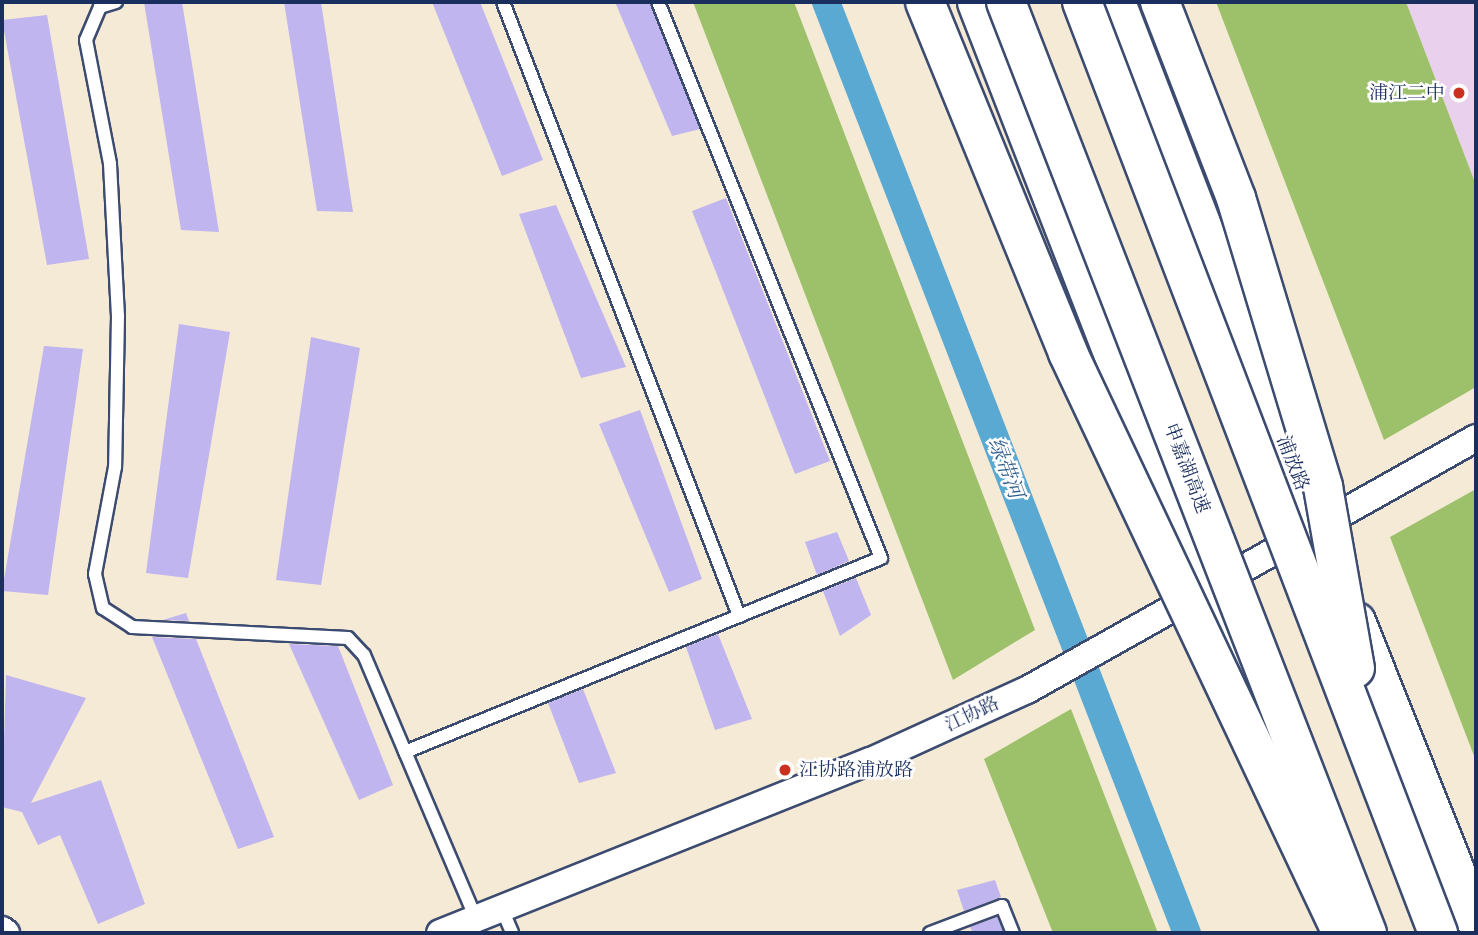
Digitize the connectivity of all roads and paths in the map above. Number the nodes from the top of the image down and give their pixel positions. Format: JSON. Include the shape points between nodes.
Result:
{"nodes":[{"id":1,"x":116,"y":2,"type":"edge"},
{"id":2,"x":503,"y":2,"type":"edge"},
{"id":3,"x":658,"y":2,"type":"edge"},
{"id":4,"x":925,"y":2,"type":"edge"},
{"id":5,"x":976,"y":2,"type":"edge"},
{"id":6,"x":1006,"y":2,"type":"edge"},
{"id":7,"x":1082,"y":2,"type":"edge"},
{"id":8,"x":1116,"y":2,"type":"edge"},
{"id":9,"x":1160,"y":2,"type":"edge"},
{"id":10,"x":1476,"y":438,"type":"edge"},
{"id":11,"x":1318,"y":526,"type":"junction"},
{"id":12,"x":1205,"y":591,"type":"junction"},
{"id":13,"x":739,"y":616,"type":"junction"},
{"id":14,"x":405,"y":752,"type":"junction"},
{"id":15,"x":1371,"y":756,"type":"junction"},
{"id":16,"x":502,"y":909,"type":"junction"},
{"id":17,"x":476,"y":919,"type":"junction"},
{"id":18,"x":1476,"y":922,"type":"edge"},
{"id":19,"x":440,"y":933,"type":"edge"},
{"id":20,"x":512,"y":933,"type":"edge"},
{"id":21,"x":930,"y":933,"type":"edge"},
{"id":22,"x":1013,"y":933,"type":"edge"},
{"id":23,"x":1335,"y":933,"type":"edge"},
{"id":24,"x":1342,"y":933,"type":"edge"},
{"id":25,"x":1367,"y":933,"type":"edge"},
{"id":26,"x":1438,"y":933,"type":"edge"}],
"edges":[{"from":1,"to":14,"type":"lane","via":[[100,7],[86,40],[110,164],[118,316],[115,467],[95,574],[103,608],[132,627],[348,638],[364,655]]},
{"from":2,"to":13,"type":"lane"},
{"from":3,"to":13,"type":"lane","via":[[881,558]]},
{"from":4,"to":24,"type":"highway","bridge":true,"via":[[1068,353]]},
{"from":5,"to":12,"type":"main road"},
{"from":6,"to":25,"type":"highway","name":"申嘉湖高速","bridge":true},
{"from":7,"to":15,"type":"highway","bridge":true},
{"from":8,"to":11,"type":"main road","name":"浦放路"},
{"from":9,"to":15,"type":"highway","bridge":true,"via":[[1236,198],[1322,487]]},
{"from":10,"to":11,"type":"street","name":"江协路"},
{"from":11,"to":12,"type":"street","name":"江协路"},
{"from":11,"to":18,"type":"main road","name":"浦放路"},
{"from":12,"to":16,"type":"street","name":"江协路","via":[[1027,690],[871,761]]},
{"from":12,"to":23,"type":"main road"},
{"from":13,"to":14,"type":"lane"},
{"from":14,"to":17,"type":"lane"},
{"from":15,"to":26,"type":"highway","bridge":true},
{"from":16,"to":17,"type":"street","name":"江协路"},
{"from":16,"to":20,"type":"lane"},
{"from":17,"to":19,"type":"street","name":"江协路"},
{"from":21,"to":22,"type":"lane","via":[[1002,906]]}]}
